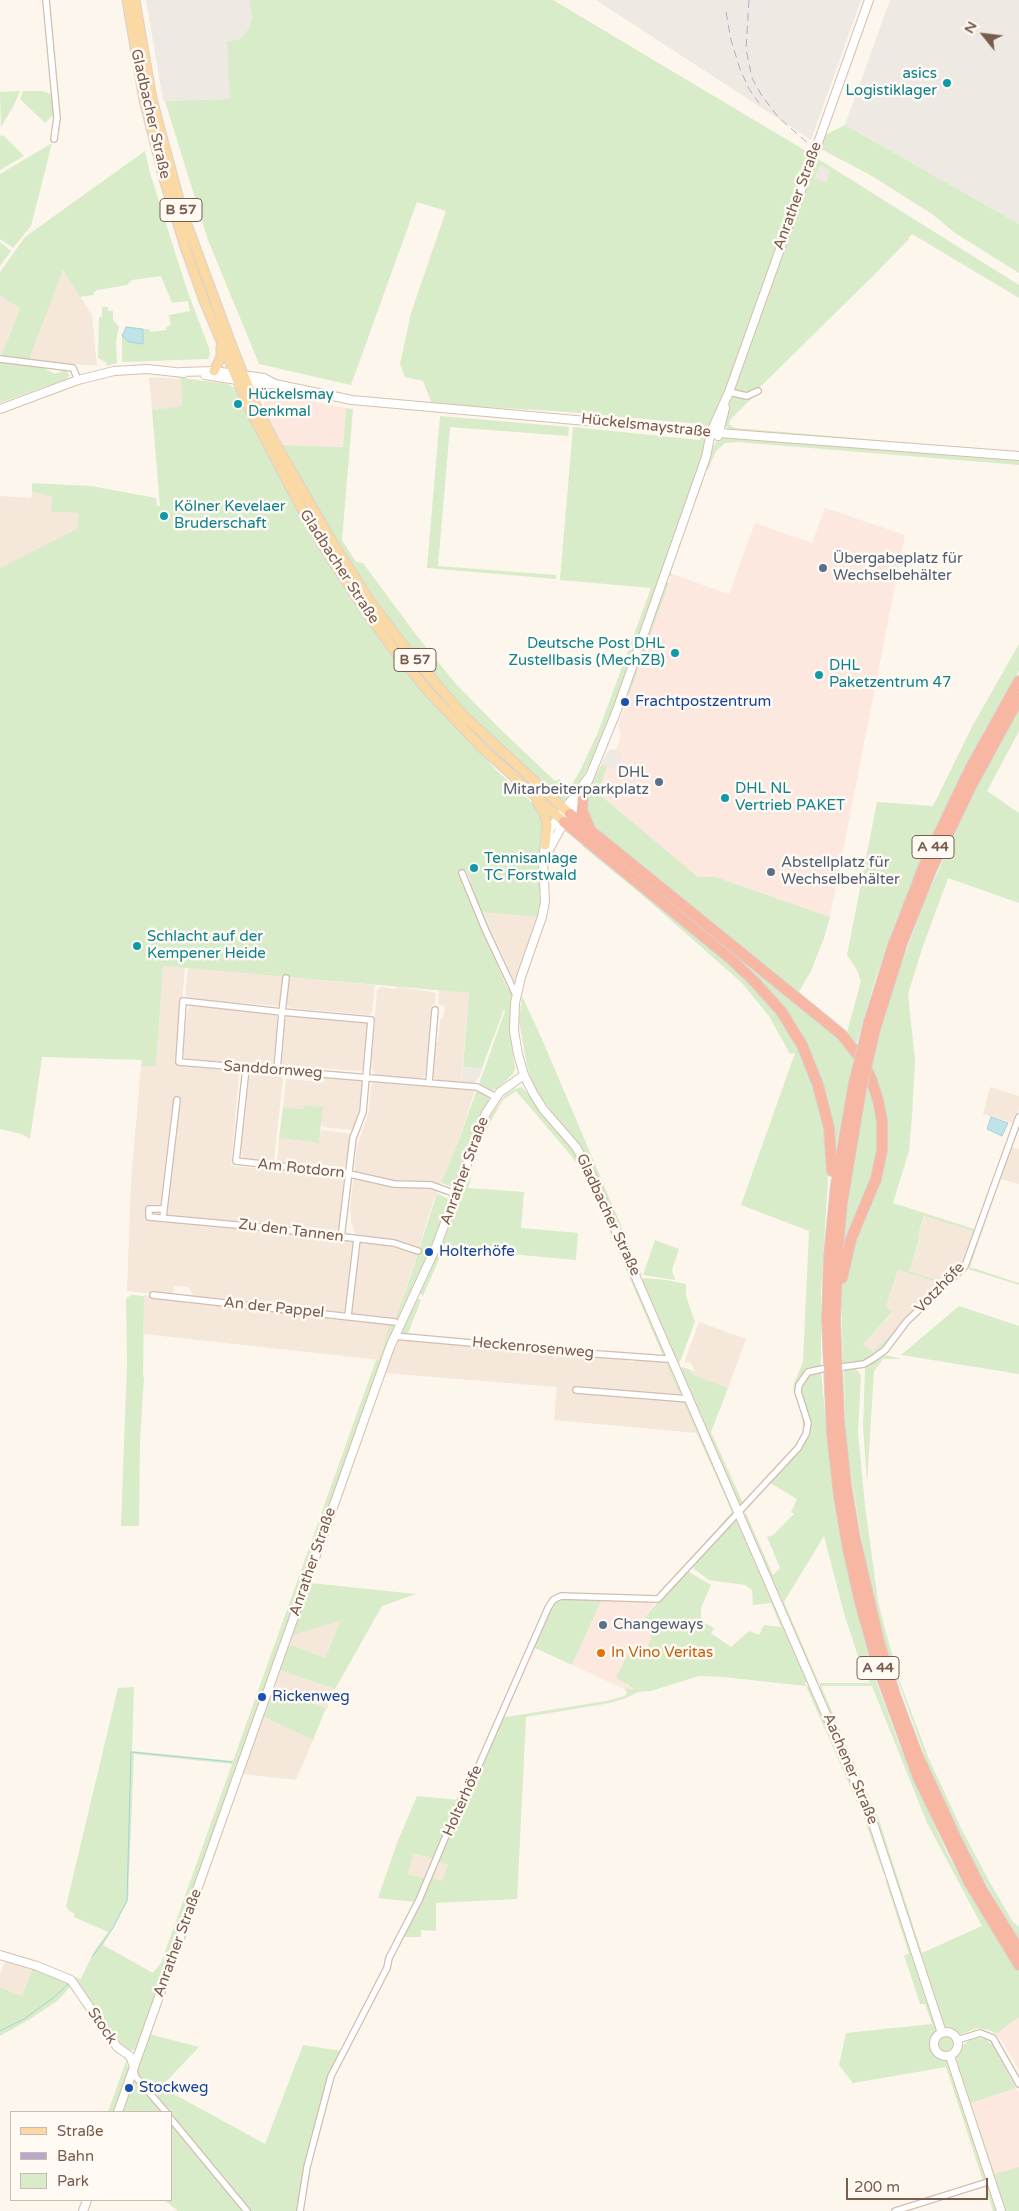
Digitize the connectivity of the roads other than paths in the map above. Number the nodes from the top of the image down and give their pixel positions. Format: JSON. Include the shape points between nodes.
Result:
{"nodes":[{"id":1,"x":46,"y":0,"type":"edge"},
{"id":2,"x":127,"y":0,"type":"edge"},
{"id":3,"x":135,"y":0,"type":"edge"},
{"id":4,"x":868,"y":0,"type":"edge"},
{"id":5,"x":54,"y":139,"type":"dead end"},
{"id":6,"x":221,"y":344,"type":"junction"},
{"id":7,"x":0,"y":358,"type":"edge"},
{"id":8,"x":214,"y":371,"type":"junction"},
{"id":9,"x":181,"y":372,"type":"junction"},
{"id":10,"x":240,"y":378,"type":"junction"},
{"id":11,"x":78,"y":380,"type":"junction"},
{"id":12,"x":263,"y":384,"type":"junction"},
{"id":13,"x":275,"y":384,"type":"junction"},
{"id":14,"x":758,"y":391,"type":"dead end"},
{"id":15,"x":729,"y":392,"type":"junction"},
{"id":16,"x":254,"y":401,"type":"junction"},
{"id":17,"x":0,"y":409,"type":"edge"},
{"id":18,"x":712,"y":432,"type":"junction"},
{"id":19,"x":720,"y":433,"type":"junction"},
{"id":20,"x":1019,"y":456,"type":"edge"},
{"id":21,"x":706,"y":457,"type":"junction"},
{"id":22,"x":1019,"y":681,"type":"edge"},
{"id":23,"x":1019,"y":698,"type":"edge"},
{"id":24,"x":589,"y":777,"type":"junction"},
{"id":25,"x":533,"y":795,"type":"junction"},
{"id":26,"x":583,"y":796,"type":"junction"},
{"id":27,"x":564,"y":816,"type":"junction"},
{"id":28,"x":594,"y":834,"type":"junction"},
{"id":29,"x":545,"y":845,"type":"junction"},
{"id":30,"x":462,"y":873,"type":"dead end"},
{"id":31,"x":543,"y":874,"type":"junction"},
{"id":32,"x":286,"y":978,"type":"dead end"},
{"id":33,"x":516,"y":995,"type":"junction"},
{"id":34,"x":435,"y":1010,"type":"dead end"},
{"id":35,"x":282,"y":1012,"type":"junction"},
{"id":36,"x":872,"y":1026,"type":"junction"},
{"id":37,"x":246,"y":1068,"type":"junction"},
{"id":38,"x":277,"y":1070,"type":"junction"},
{"id":39,"x":524,"y":1075,"type":"junction"},
{"id":40,"x":367,"y":1077,"type":"junction"},
{"id":41,"x":429,"y":1082,"type":"junction"},
{"id":42,"x":857,"y":1086,"type":"junction"},
{"id":43,"x":496,"y":1097,"type":"junction"},
{"id":44,"x":177,"y":1100,"type":"dead end"},
{"id":45,"x":1019,"y":1117,"type":"edge"},
{"id":46,"x":350,"y":1174,"type":"junction"},
{"id":47,"x":456,"y":1194,"type":"junction"},
{"id":48,"x":164,"y":1209,"type":"junction"},
{"id":49,"x":163,"y":1218,"type":"junction"},
{"id":50,"x":341,"y":1238,"type":"junction"},
{"id":51,"x":357,"y":1239,"type":"junction"},
{"id":52,"x":418,"y":1251,"type":"dead end"},
{"id":53,"x":829,"y":1256,"type":"junction"},
{"id":54,"x":153,"y":1295,"type":"dead end"},
{"id":55,"x":348,"y":1316,"type":"junction"},
{"id":56,"x":395,"y":1322,"type":"dead end"},
{"id":57,"x":394,"y":1336,"type":"junction"},
{"id":58,"x":671,"y":1358,"type":"junction"},
{"id":59,"x":839,"y":1364,"type":"junction"},
{"id":60,"x":822,"y":1369,"type":"dead end"},
{"id":61,"x":576,"y":1390,"type":"dead end"},
{"id":62,"x":689,"y":1399,"type":"junction"},
{"id":63,"x":738,"y":1510,"type":"junction"},
{"id":64,"x":1019,"y":1950,"type":"edge"},
{"id":65,"x":0,"y":1955,"type":"edge"},
{"id":66,"x":1019,"y":1965,"type":"edge"},
{"id":67,"x":942,"y":2033,"type":"junction"},
{"id":68,"x":957,"y":2040,"type":"junction"},
{"id":69,"x":950,"y":2056,"type":"junction"},
{"id":70,"x":134,"y":2071,"type":"junction"},
{"id":71,"x":1019,"y":2084,"type":"edge"},
{"id":72,"x":118,"y":2111,"type":"edge"},
{"id":73,"x":165,"y":2111,"type":"edge"},
{"id":74,"x":172,"y":2120,"type":"edge"},
{"id":75,"x":991,"y":2181,"type":"junction"},
{"id":76,"x":247,"y":2211,"type":"edge"},
{"id":77,"x":300,"y":2211,"type":"edge"},
{"id":78,"x":895,"y":2211,"type":"edge"},
{"id":79,"x":1001,"y":2211,"type":"edge"}],
"edges":[{"from":1,"to":5,"type":"street","via":[[57,118]]},
{"from":2,"to":6,"type":"main road","name":"Gladbacher Straße","number":"B 57","via":[[157,154],[186,250]]},
{"from":3,"to":10,"type":"main road","name":"Gladbacher Straße","number":"B 57","via":[[152,98],[182,211]]},
{"from":4,"to":15,"type":"main road","name":"Anrather Straße"},
{"from":6,"to":8,"type":"main road","via":[[221,357]]},
{"from":6,"to":10,"type":"main road","name":"Gladbacher Straße","number":"B 57"},
{"from":7,"to":11,"type":"street","via":[[73,368]]},
{"from":8,"to":9,"type":"main road","name":"Hückelsmaystraße"},
{"from":8,"to":10,"type":"main road","name":"Hückelsmaystraße"},
{"from":9,"to":10,"type":"main road","name":"Hückelsmaystraße"},
{"from":9,"to":11,"type":"main road","name":"Hückelsmaystraße","via":[[137,369]]},
{"from":10,"to":12,"type":"main road","name":"Hückelsmaystraße"},
{"from":10,"to":13,"type":"main road","name":"Hückelsmaystraße","via":[[264,378]]},
{"from":10,"to":16,"type":"main road","name":"Gladbacher Straße","number":"B 57"},
{"from":10,"to":25,"type":"main road","name":"Gladbacher Straße","number":"B 57","via":[[250,410],[297,500],[363,607],[428,691],[467,734]]},
{"from":11,"to":17,"type":"main road","name":"Hückelsmaystraße"},
{"from":12,"to":13,"type":"main road","name":"Hückelsmaystraße"},
{"from":12,"to":16,"type":"main road"},
{"from":13,"to":18,"type":"main road","name":"Hückelsmaystraße","via":[[344,399]]},
{"from":14,"to":15,"type":"street","via":[[747,396]]},
{"from":15,"to":18,"type":"main road","name":"Anrather Straße"},
{"from":15,"to":19,"type":"main road","name":"Anrather Straße"},
{"from":16,"to":27,"type":"main road","name":"Gladbacher Straße","number":"B 57","via":[[331,540],[402,644],[464,716]]},
{"from":18,"to":19,"type":"main road","name":"Hückelsmaystraße"},
{"from":18,"to":21,"type":"main road","name":"Anrather Straße"},
{"from":19,"to":20,"type":"main road","name":"Hückelsmaystraße"},
{"from":19,"to":21,"type":"main road","name":"Anrather Straße"},
{"from":21,"to":24,"type":"main road","name":"Anrather Straße","via":[[611,726]]},
{"from":22,"to":36,"type":"highway","number":"A 44","via":[[970,769],[926,861],[893,946]]},
{"from":23,"to":36,"type":"highway","number":"A 44","via":[[970,788],[931,870]]},
{"from":24,"to":26,"type":"main road","name":"Anrather Straße"},
{"from":24,"to":27,"type":"main road","name":"Anrather Straße"},
{"from":25,"to":27,"type":"main road","name":"Gladbacher Straße","number":"B 57"},
{"from":25,"to":29,"type":"main road","via":[[548,826]]},
{"from":26,"to":27,"type":"main road","name":"Anrather Straße"},
{"from":26,"to":28,"type":"highway","via":[[584,817]]},
{"from":27,"to":28,"type":"highway"},
{"from":27,"to":29,"type":"main road","name":"Anrather Straße","via":[[550,829]]},
{"from":27,"to":31,"type":"main road","name":"Anrather Straße","via":[[547,852]]},
{"from":27,"to":53,"type":"highway","via":[[739,966],[765,992],[791,1026],[816,1079],[830,1136],[832,1167],[826,1238]]},
{"from":28,"to":59,"type":"highway","via":[[825,1021],[857,1053],[870,1076],[882,1116],[882,1155],[845,1258],[840,1290]]},
{"from":29,"to":31,"type":"main road","name":"Anrather Straße"},
{"from":30,"to":33,"type":"street","name":"Gladbacher Straße"},
{"from":31,"to":33,"type":"main road","name":"Anrather Straße","via":[[545,902],[542,917]]},
{"from":32,"to":35,"type":"street"},
{"from":33,"to":39,"type":"main road","name":"Gladbacher Straße","via":[[514,1031]]},
{"from":34,"to":41,"type":"street"},
{"from":35,"to":37,"type":"street","name":"Sanddornweg","via":[[183,1001],[179,1062]]},
{"from":35,"to":38,"type":"street"},
{"from":35,"to":40,"type":"street","via":[[371,1020]]},
{"from":36,"to":42,"type":"highway","number":"A 44","bridge":true},
{"from":37,"to":38,"type":"street","name":"Sanddornweg"},
{"from":37,"to":46,"type":"street","name":"Am Rotdorn","via":[[236,1161]]},
{"from":38,"to":40,"type":"street","name":"Sanddornweg"},
{"from":39,"to":43,"type":"main road","name":"Anrather Straße"},
{"from":39,"to":58,"type":"main road","name":"Gladbacher Straße","via":[[592,1176]]},
{"from":40,"to":41,"type":"street","name":"Sanddornweg"},
{"from":40,"to":46,"type":"street","via":[[363,1112],[353,1138]]},
{"from":41,"to":43,"type":"street","name":"Sanddornweg","via":[[480,1087]]},
{"from":42,"to":53,"type":"highway","number":"A 44","via":[[838,1173]]},
{"from":42,"to":59,"type":"highway","number":"A 44","via":[[839,1234],[835,1301]]},
{"from":43,"to":47,"type":"main road","name":"Anrather Straße","via":[[481,1124]]},
{"from":44,"to":48,"type":"street"},
{"from":45,"to":59,"type":"street","name":"Votzhöfe","via":[[965,1266],[907,1321],[885,1350],[864,1364]]},
{"from":46,"to":47,"type":"street","name":"Am Rotdorn","via":[[394,1184],[431,1185]]},
{"from":46,"to":50,"type":"street"},
{"from":47,"to":57,"type":"main road","name":"Anrather Straße","via":[[428,1266]]},
{"from":48,"to":49,"type":"street"},
{"from":48,"to":49,"type":"street","via":[[149,1209],[149,1217]]},
{"from":49,"to":50,"type":"street","name":"Zu den Tannen"},
{"from":50,"to":51,"type":"street","name":"Zu den Tannen"},
{"from":51,"to":52,"type":"street","name":"Zu den Tannen","via":[[394,1243]]},
{"from":51,"to":55,"type":"street"},
{"from":53,"to":66,"type":"highway","number":"A 44","via":[[827,1363],[833,1448],[845,1534],[868,1634],[893,1712],[929,1803],[972,1888]]},
{"from":54,"to":55,"type":"street","name":"An der Pappel"},
{"from":55,"to":56,"type":"street","name":"An der Pappel"},
{"from":57,"to":58,"type":"street","name":"Heckenrosenweg"},
{"from":57,"to":70,"type":"main road","name":"Anrather Straße"},
{"from":58,"to":62,"type":"main road","name":"Gladbacher Straße"},
{"from":59,"to":64,"type":"highway","number":"A 44","via":[[839,1421],[848,1501],[866,1592],[885,1663],[908,1730],[944,1815],[977,1880]]},
{"from":60,"to":63,"type":"street","via":[[808,1372],[798,1384],[807,1419],[802,1442]]},
{"from":61,"to":62,"type":"street"},
{"from":62,"to":63,"type":"main road","name":"Gladbacher Straße"},
{"from":63,"to":67,"type":"main road","name":"Aachener Straße","via":[[872,1820]]},
{"from":63,"to":77,"type":"street","name":"Holterhöfe","via":[[658,1599],[561,1596],[553,1600],[419,1900],[330,2076]]},
{"from":65,"to":70,"type":"main road","name":"Stock","via":[[71,1980],[116,2046],[130,2056]]},
{"from":67,"to":68,"type":"main road","via":[[950,2033]]},
{"from":67,"to":69,"type":"main road","name":"Aachener Straße","via":[[934,2042],[935,2050],[941,2056]]},
{"from":68,"to":69,"type":"main road","via":[[956,2051]]},
{"from":68,"to":71,"type":"street","via":[[980,2033],[992,2038]]},
{"from":69,"to":75,"type":"main road"},
{"from":70,"to":72,"type":"main road"},
{"from":70,"to":73,"type":"street"},
{"from":74,"to":76,"type":"street"},
{"from":75,"to":78,"type":"street"},
{"from":75,"to":79,"type":"main road"}]}
